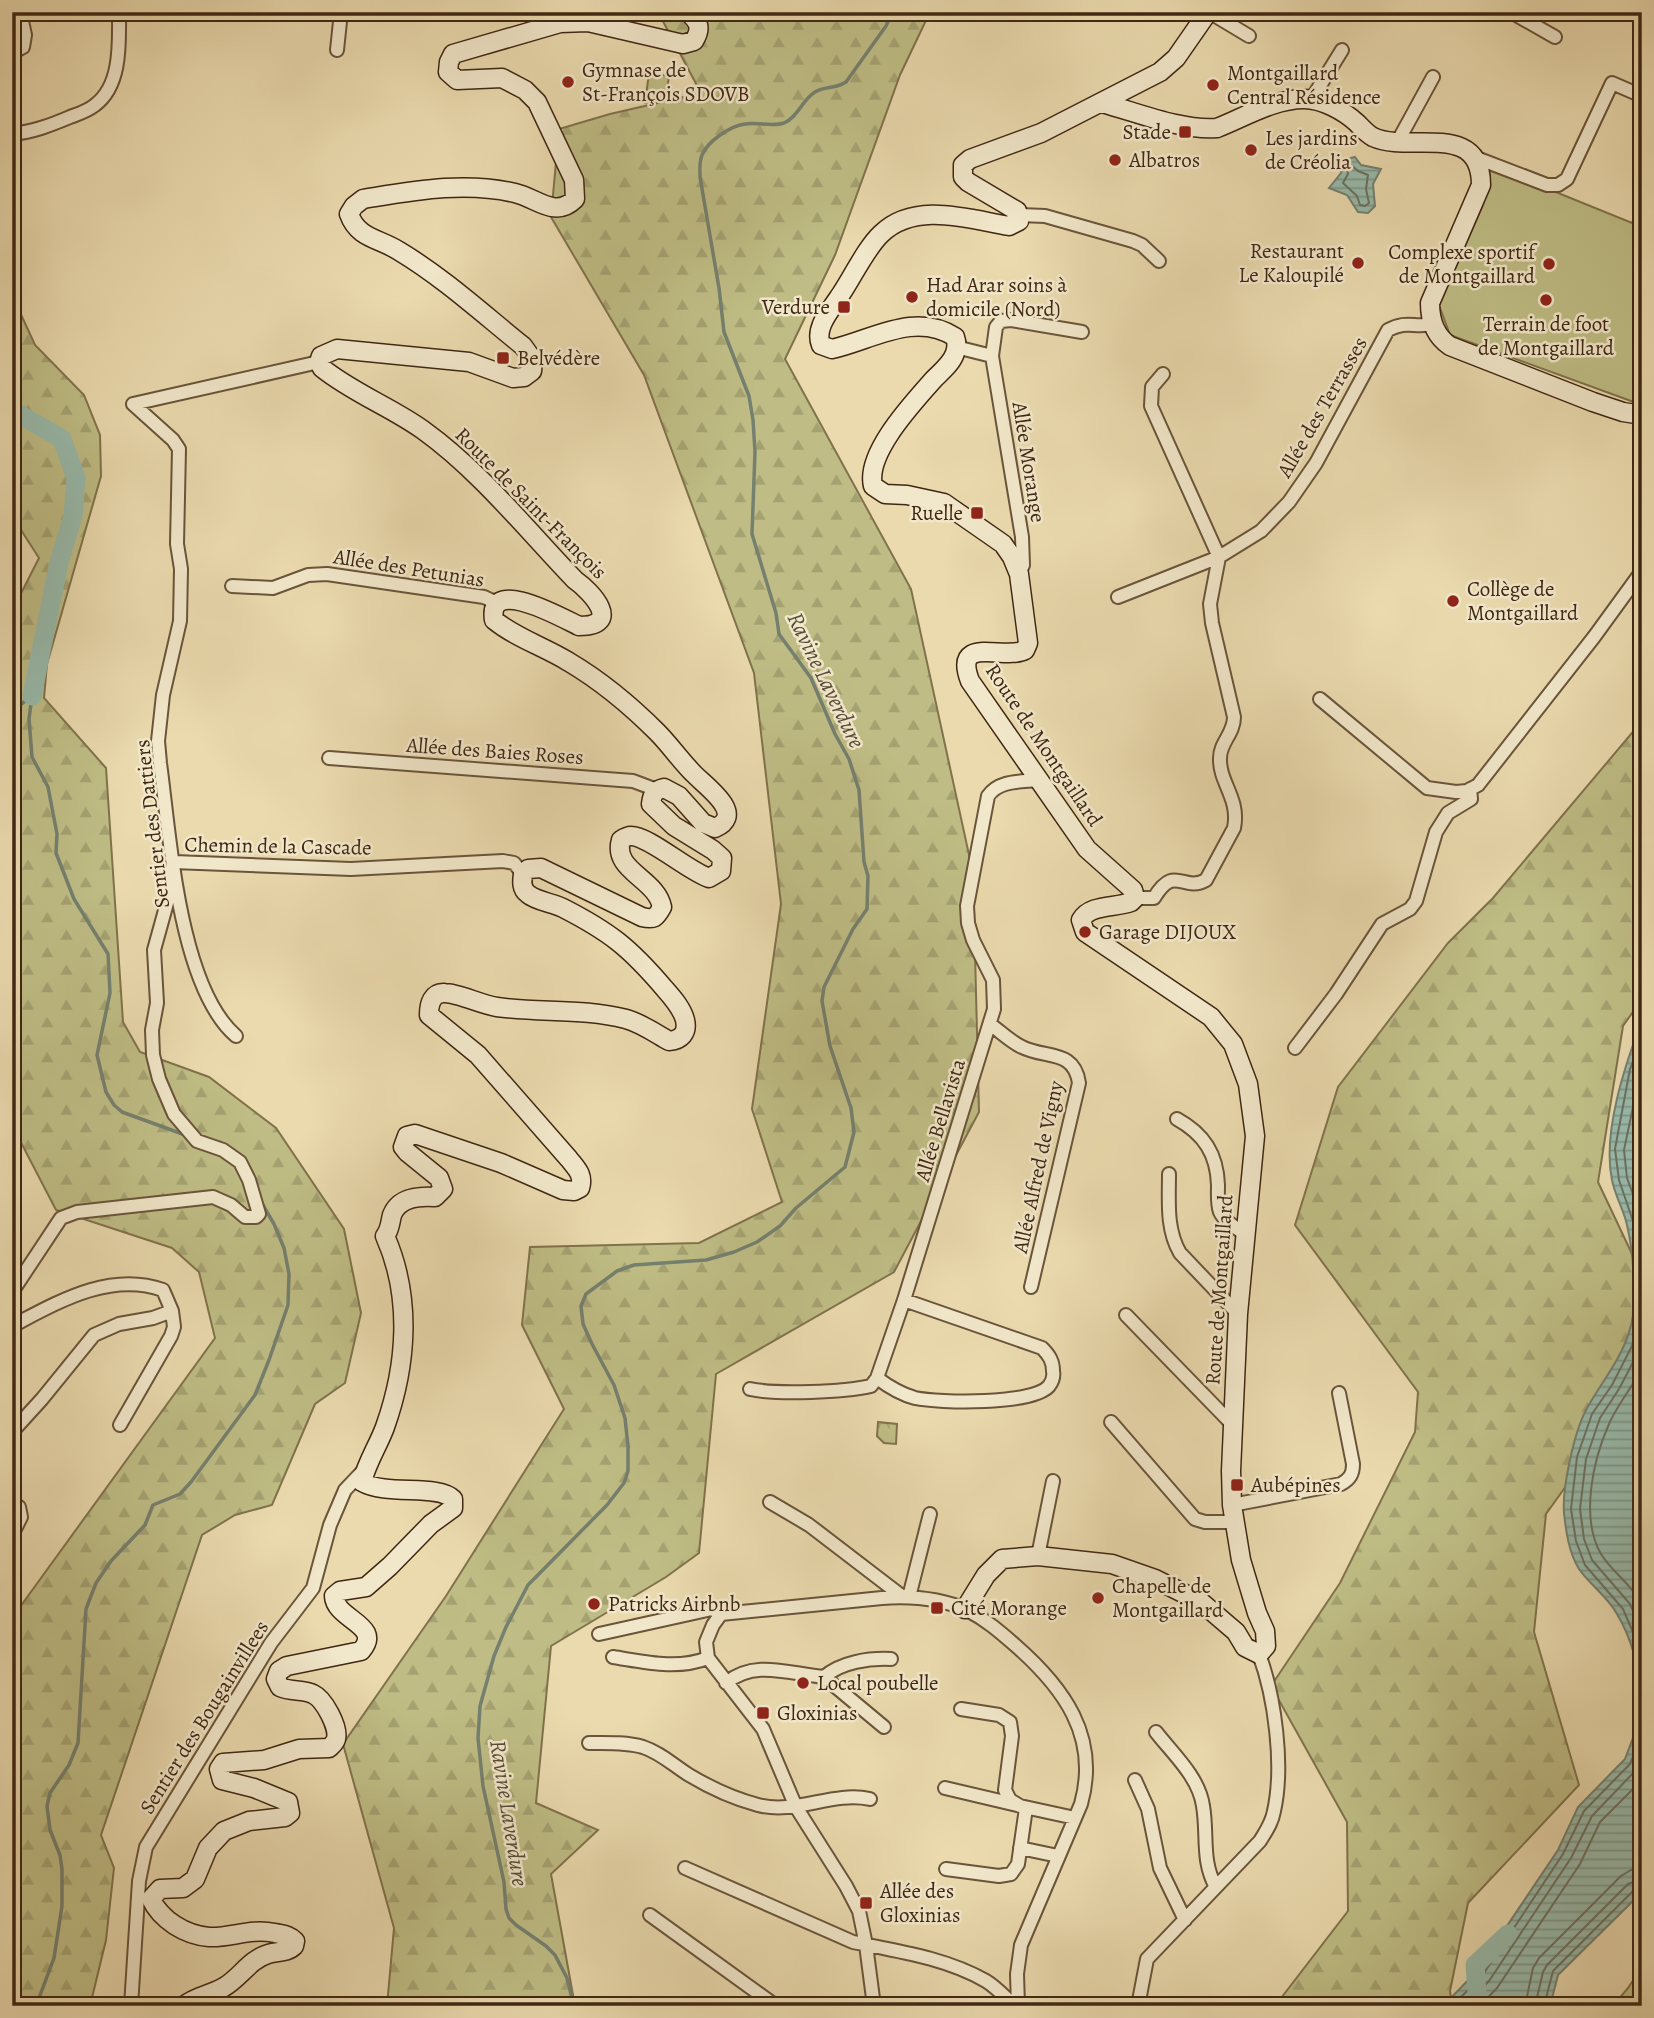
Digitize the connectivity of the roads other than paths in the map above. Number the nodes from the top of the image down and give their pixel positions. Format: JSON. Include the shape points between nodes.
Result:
{"nodes":[{"id":1,"x":20,"y":12,"type":"edge"},
{"id":2,"x":119,"y":12,"type":"edge"},
{"id":3,"x":341,"y":12,"type":"edge"},
{"id":4,"x":560,"y":12,"type":"edge"},
{"id":5,"x":688,"y":12,"type":"edge"},
{"id":6,"x":1209,"y":12,"type":"edge"},
{"id":7,"x":1511,"y":12,"type":"edge"},
{"id":8,"x":588,"y":22,"type":"junction"},
{"id":9,"x":1249,"y":36,"type":"dead end"},
{"id":10,"x":1555,"y":37,"type":"dead end"},
{"id":11,"x":337,"y":50,"type":"dead end"},
{"id":12,"x":1342,"y":50,"type":"dead end"},
{"id":13,"x":12,"y":53,"type":"edge"},
{"id":14,"x":1433,"y":77,"type":"dead end"},
{"id":15,"x":1642,"y":96,"type":"edge"},
{"id":16,"x":1311,"y":100,"type":"junction"},
{"id":17,"x":1102,"y":103,"type":"junction"},
{"id":18,"x":12,"y":134,"type":"edge"},
{"id":19,"x":1398,"y":141,"type":"junction"},
{"id":20,"x":1474,"y":157,"type":"junction"},
{"id":21,"x":1020,"y":215,"type":"junction"},
{"id":22,"x":1159,"y":261,"type":"dead end"},
{"id":23,"x":1433,"y":324,"type":"junction"},
{"id":24,"x":1082,"y":332,"type":"dead end"},
{"id":25,"x":956,"y":347,"type":"junction"},
{"id":26,"x":992,"y":356,"type":"junction"},
{"id":27,"x":319,"y":362,"type":"junction"},
{"id":28,"x":1163,"y":374,"type":"dead end"},
{"id":29,"x":1642,"y":415,"type":"edge"},
{"id":30,"x":1219,"y":557,"type":"junction"},
{"id":31,"x":1642,"y":571,"type":"edge"},
{"id":32,"x":1019,"y":574,"type":"junction"},
{"id":33,"x":233,"y":586,"type":"dead end"},
{"id":34,"x":1118,"y":597,"type":"dead end"},
{"id":35,"x":497,"y":603,"type":"junction"},
{"id":36,"x":1321,"y":699,"type":"dead end"},
{"id":37,"x":329,"y":758,"type":"dead end"},
{"id":38,"x":1038,"y":780,"type":"junction"},
{"id":39,"x":1470,"y":789,"type":"junction"},
{"id":40,"x":657,"y":790,"type":"junction"},
{"id":41,"x":174,"y":862,"type":"junction"},
{"id":42,"x":523,"y":874,"type":"junction"},
{"id":43,"x":1135,"y":898,"type":"junction"},
{"id":44,"x":990,"y":1024,"type":"junction"},
{"id":45,"x":236,"y":1037,"type":"dead end"},
{"id":46,"x":1296,"y":1048,"type":"dead end"},
{"id":47,"x":1177,"y":1119,"type":"dead end"},
{"id":48,"x":1169,"y":1174,"type":"dead end"},
{"id":49,"x":1245,"y":1234,"type":"junction"},
{"id":50,"x":1031,"y":1287,"type":"dead end"},
{"id":51,"x":12,"y":1292,"type":"edge"},
{"id":52,"x":904,"y":1300,"type":"junction"},
{"id":53,"x":172,"y":1311,"type":"junction"},
{"id":54,"x":1238,"y":1314,"type":"junction"},
{"id":55,"x":1126,"y":1315,"type":"dead end"},
{"id":56,"x":12,"y":1325,"type":"edge"},
{"id":57,"x":877,"y":1378,"type":"junction"},
{"id":58,"x":750,"y":1389,"type":"dead end"},
{"id":59,"x":1339,"y":1393,"type":"dead end"},
{"id":60,"x":1111,"y":1422,"type":"dead end"},
{"id":61,"x":1231,"y":1424,"type":"junction"},
{"id":62,"x":120,"y":1425,"type":"dead end"},
{"id":63,"x":12,"y":1431,"type":"edge"},
{"id":64,"x":365,"y":1469,"type":"junction"},
{"id":65,"x":1053,"y":1481,"type":"dead end"},
{"id":66,"x":770,"y":1502,"type":"dead end"},
{"id":67,"x":12,"y":1503,"type":"edge"},
{"id":68,"x":930,"y":1514,"type":"dead end"},
{"id":69,"x":1234,"y":1514,"type":"junction"},
{"id":70,"x":12,"y":1535,"type":"edge"},
{"id":71,"x":1038,"y":1556,"type":"junction"},
{"id":72,"x":906,"y":1597,"type":"junction"},
{"id":73,"x":965,"y":1609,"type":"junction"},
{"id":74,"x":720,"y":1614,"type":"junction"},
{"id":75,"x":599,"y":1634,"type":"dead end"},
{"id":76,"x":1259,"y":1654,"type":"junction"},
{"id":77,"x":613,"y":1657,"type":"dead end"},
{"id":78,"x":708,"y":1658,"type":"junction"},
{"id":79,"x":891,"y":1659,"type":"dead end"},
{"id":80,"x":252,"y":1673,"type":"junction"},
{"id":81,"x":824,"y":1677,"type":"junction"},
{"id":82,"x":276,"y":1679,"type":"junction"},
{"id":83,"x":726,"y":1683,"type":"junction"},
{"id":84,"x":961,"y":1709,"type":"dead end"},
{"id":85,"x":884,"y":1727,"type":"dead end"},
{"id":86,"x":1156,"y":1732,"type":"dead end"},
{"id":87,"x":589,"y":1743,"type":"dead end"},
{"id":88,"x":1135,"y":1780,"type":"dead end"},
{"id":89,"x":946,"y":1788,"type":"dead end"},
{"id":90,"x":870,"y":1799,"type":"dead end"},
{"id":91,"x":796,"y":1807,"type":"junction"},
{"id":92,"x":1023,"y":1807,"type":"junction"},
{"id":93,"x":1074,"y":1818,"type":"junction"},
{"id":94,"x":1020,"y":1848,"type":"junction"},
{"id":95,"x":1058,"y":1856,"type":"junction"},
{"id":96,"x":685,"y":1868,"type":"dead end"},
{"id":97,"x":946,"y":1869,"type":"dead end"},
{"id":98,"x":1216,"y":1887,"type":"junction"},
{"id":99,"x":144,"y":1900,"type":"junction"},
{"id":100,"x":650,"y":1915,"type":"dead end"},
{"id":101,"x":1185,"y":1920,"type":"junction"},
{"id":102,"x":866,"y":1945,"type":"junction"},
{"id":103,"x":131,"y":2006,"type":"edge"},
{"id":104,"x":184,"y":2006,"type":"edge"},
{"id":105,"x":776,"y":2006,"type":"edge"},
{"id":106,"x":874,"y":2006,"type":"edge"},
{"id":107,"x":1017,"y":2006,"type":"edge"},
{"id":108,"x":1138,"y":2006,"type":"edge"}],
"edges":[{"from":1,"to":13,"type":"street","via":[[25,41]]},
{"from":2,"to":18,"type":"street","via":[[119,56],[102,99],[41,130]]},
{"from":3,"to":11,"type":"street"},
{"from":4,"to":8,"type":"street"},
{"from":5,"to":8,"type":"main road","via":[[699,25],[699,33],[694,41],[683,44]]},
{"from":6,"to":9,"type":"street"},
{"from":6,"to":17,"type":"main road","via":[[1168,66]]},
{"from":7,"to":10,"type":"street"},
{"from":8,"to":27,"type":"main road","via":[[560,23],[523,33],[453,54],[449,62],[449,72],[457,80],[502,78],[537,102],[574,180],[575,199],[567,207],[557,209],[517,193],[441,187],[363,199],[349,214],[360,232],[422,265],[523,346],[533,359],[532,371],[513,378],[469,362],[337,349],[327,351]]},
{"from":12,"to":16,"type":"street"},
{"from":14,"to":19,"type":"street"},
{"from":15,"to":20,"type":"street","via":[[1612,83],[1564,183],[1547,185]]},
{"from":16,"to":17,"type":"main road","via":[[1284,101],[1207,129]]},
{"from":16,"to":19,"type":"main road","via":[[1344,113],[1373,137]]},
{"from":17,"to":21,"type":"main road","via":[[963,164],[968,182]]},
{"from":19,"to":20,"type":"main road","via":[[1453,145]]},
{"from":20,"to":23,"type":"main road","via":[[1481,186],[1433,294]]},
{"from":21,"to":22,"type":"street","via":[[1045,216],[1133,241]]},
{"from":21,"to":25,"type":"main road","via":[[1019,221],[1009,226],[923,214],[893,224],[879,236],[819,334],[821,345],[832,349],[902,327],[933,327],[955,338]]},
{"from":23,"to":29,"type":"main road","via":[[1450,346],[1593,402]]},
{"from":23,"to":30,"type":"street","name":"Allée des Terrasses","via":[[1401,323],[1388,330],[1316,463],[1289,502],[1261,531]]},
{"from":24,"to":26,"type":"street","name":"Allée Morange","via":[[1001,321]]},
{"from":25,"to":26,"type":"street"},
{"from":25,"to":32,"type":"main road","name":"Route de Montgaillard","via":[[954,357],[888,435],[873,468],[873,486],[886,494],[944,503],[1003,544]]},
{"from":26,"to":32,"type":"street","name":"Allée Morange","via":[[1022,537]]},
{"from":27,"to":35,"type":"main road","name":"Route de Saint-François","via":[[329,374],[421,429],[474,473],[589,590],[602,613],[588,626],[579,626],[515,600]]},
{"from":27,"to":41,"type":"street","name":"Sentier des Dattiers","via":[[133,404],[179,449],[180,621],[158,741]]},
{"from":28,"to":30,"type":"street","via":[[1152,387],[1151,406]]},
{"from":30,"to":34,"type":"street","name":"Allée des Terrasses"},
{"from":30,"to":43,"type":"street","via":[[1210,604],[1234,717],[1220,758],[1236,808],[1234,828],[1206,880],[1195,884],[1170,881],[1162,884],[1154,898]]},
{"from":31,"to":39,"type":"street","via":[[1486,775]]},
{"from":32,"to":38,"type":"main road","name":"Route de Montgaillard","via":[[1028,636],[1025,650],[977,652],[969,657],[965,669]]},
{"from":33,"to":35,"type":"street","name":"Allée des Petunias","via":[[273,588],[308,575],[327,574],[484,597]]},
{"from":35,"to":40,"type":"main road","via":[[494,620],[506,630],[570,662],[635,710],[722,800],[727,819],[715,828],[703,823],[680,796],[664,788]]},
{"from":36,"to":39,"type":"street","via":[[1427,788]]},
{"from":37,"to":40,"type":"street","name":"Allée des Baies Roses","via":[[633,781]]},
{"from":38,"to":43,"type":"main road","name":"Route de Montgaillard","via":[[1087,849],[1130,887]]},
{"from":38,"to":44,"type":"street","name":"Allée Bellavista","via":[[1003,784],[988,796],[967,905],[973,940],[993,980]]},
{"from":39,"to":46,"type":"street","via":[[1471,799],[1448,813],[1436,832],[1416,901],[1382,924]]},
{"from":40,"to":42,"type":"main road","via":[[651,804],[674,826],[722,858],[721,871],[709,878],[644,840],[631,836],[621,840],[622,862],[660,897],[662,907],[656,917],[642,917],[541,868]]},
{"from":41,"to":42,"type":"street","name":"Chemin de la Cascade","via":[[351,869],[503,861],[514,863]]},
{"from":41,"to":45,"type":"street","name":"Sentier des Dattiers","via":[[179,908],[201,983],[217,1017]]},
{"from":41,"to":51,"type":"street","name":"Chemin de la Cascade","via":[[154,950],[158,1003],[153,1055],[174,1114],[197,1141],[240,1162],[259,1214],[245,1217],[213,1197],[77,1212],[61,1218]]},
{"from":42,"to":64,"type":"main road","via":[[527,894],[602,928],[625,945],[674,1000],[684,1016],[684,1034],[669,1041],[628,1019],[497,1007],[445,992],[435,996],[429,1015],[478,1055],[582,1180],[574,1192],[563,1190],[440,1141],[415,1134],[404,1141],[407,1152],[439,1178],[443,1189],[435,1197],[417,1196],[400,1205],[385,1236],[404,1313],[402,1357],[394,1399]]},
{"from":43,"to":49,"type":"main road","name":"Route de Montgaillard","via":[[1088,912],[1081,920],[1082,927],[1210,1017],[1233,1044],[1248,1084],[1255,1136]]},
{"from":44,"to":50,"type":"street","name":"Allée Alfred de Vigny","via":[[1022,1047],[1065,1059],[1078,1076]]},
{"from":44,"to":52,"type":"street","name":"Allée Bellavista"},
{"from":47,"to":49,"type":"street","via":[[1209,1146],[1220,1213]]},
{"from":48,"to":54,"type":"street","via":[[1173,1241]]},
{"from":49,"to":54,"type":"main road","name":"Route de Montgaillard"},
{"from":52,"to":57,"type":"street","name":"Allée Bellavista"},
{"from":52,"to":57,"type":"street","via":[[1042,1348],[1054,1375],[1044,1390],[1026,1396],[958,1402],[910,1396]]},
{"from":53,"to":56,"type":"street","via":[[163,1290],[119,1284],[71,1297]]},
{"from":53,"to":62,"type":"street","via":[[171,1336]]},
{"from":53,"to":63,"type":"street","via":[[94,1335]]},
{"from":54,"to":61,"type":"main road","name":"Route de Montgaillard"},
{"from":55,"to":61,"type":"street"},
{"from":57,"to":58,"type":"street","via":[[871,1386],[855,1388],[767,1393]]},
{"from":59,"to":69,"type":"street","via":[[1353,1464],[1348,1480]]},
{"from":60,"to":69,"type":"street","via":[[1195,1519],[1205,1522]]},
{"from":61,"to":69,"type":"main road","name":"Route de Montgaillard"},
{"from":64,"to":80,"type":"street","name":"Sentier des Bougainvillees","via":[[345,1490],[313,1588]]},
{"from":64,"to":82,"type":"main road","via":[[362,1482],[373,1488],[442,1493],[453,1499],[453,1508],[366,1587],[334,1596],[339,1611],[365,1632],[361,1651],[288,1666]]},
{"from":65,"to":71,"type":"street"},
{"from":66,"to":72,"type":"street"},
{"from":67,"to":70,"type":"street","via":[[22,1517]]},
{"from":68,"to":72,"type":"street"},
{"from":69,"to":76,"type":"main road","name":"Route de Montgaillard","via":[[1241,1560],[1265,1631],[1266,1646]]},
{"from":71,"to":73,"type":"main road","via":[[1002,1559]]},
{"from":71,"to":76,"type":"main road","via":[[1112,1564],[1155,1579],[1201,1602],[1236,1632],[1245,1647]]},
{"from":72,"to":73,"type":"street"},
{"from":72,"to":74,"type":"street"},
{"from":73,"to":93,"type":"street","via":[[986,1620],[1031,1659],[1059,1689],[1074,1714],[1086,1773]]},
{"from":74,"to":75,"type":"street","via":[[712,1609]]},
{"from":74,"to":78,"type":"street","via":[[706,1642]]},
{"from":76,"to":98,"type":"street","via":[[1273,1710],[1278,1769],[1275,1810],[1259,1841]]},
{"from":77,"to":78,"type":"street","via":[[679,1665]]},
{"from":78,"to":83,"type":"street"},
{"from":79,"to":81,"type":"street","via":[[866,1660]]},
{"from":80,"to":82,"type":"street"},
{"from":80,"to":99,"type":"street","name":"Sentier des Bougainvillees","via":[[146,1847],[139,1881]]},
{"from":81,"to":83,"type":"street","via":[[761,1668],[742,1672]]},
{"from":81,"to":85,"type":"street"},
{"from":82,"to":99,"type":"main road","via":[[280,1687],[318,1696],[335,1727],[334,1744],[264,1760],[223,1763],[219,1769],[222,1780],[288,1802],[290,1813],[224,1831],[208,1848],[195,1879],[183,1888],[160,1889]]},
{"from":83,"to":91,"type":"street","via":[[768,1736]]},
{"from":84,"to":92,"type":"street","via":[[999,1715],[1010,1723],[1005,1790],[1010,1800]]},
{"from":86,"to":98,"type":"street","via":[[1199,1790],[1206,1861]]},
{"from":87,"to":91,"type":"street","via":[[639,1746],[662,1755],[698,1780],[756,1805],[779,1810]]},
{"from":88,"to":101,"type":"street","via":[[1148,1809],[1160,1868]]},
{"from":89,"to":92,"type":"street"},
{"from":90,"to":91,"type":"street","via":[[852,1797]]},
{"from":91,"to":102,"type":"street","via":[[859,1911]]},
{"from":92,"to":93,"type":"street"},
{"from":92,"to":94,"type":"street"},
{"from":93,"to":95,"type":"street"},
{"from":94,"to":95,"type":"street"},
{"from":94,"to":97,"type":"street","via":[[1015,1870],[1005,1876]]},
{"from":95,"to":107,"type":"street","via":[[1021,1945]]},
{"from":96,"to":102,"type":"street","via":[[824,1931]]},
{"from":98,"to":101,"type":"street"},
{"from":99,"to":103,"type":"street","name":"Sentier des Bougainvillees"},
{"from":99,"to":104,"type":"main road","via":[[161,1916],[195,1934],[211,1937],[263,1931],[295,1941],[290,1950],[254,1961],[225,1987]]},
{"from":100,"to":105,"type":"street"},
{"from":101,"to":108,"type":"street","via":[[1147,1959]]},
{"from":102,"to":106,"type":"street"},
{"from":102,"to":107,"type":"street","via":[[963,1970],[988,1982]]}]}
